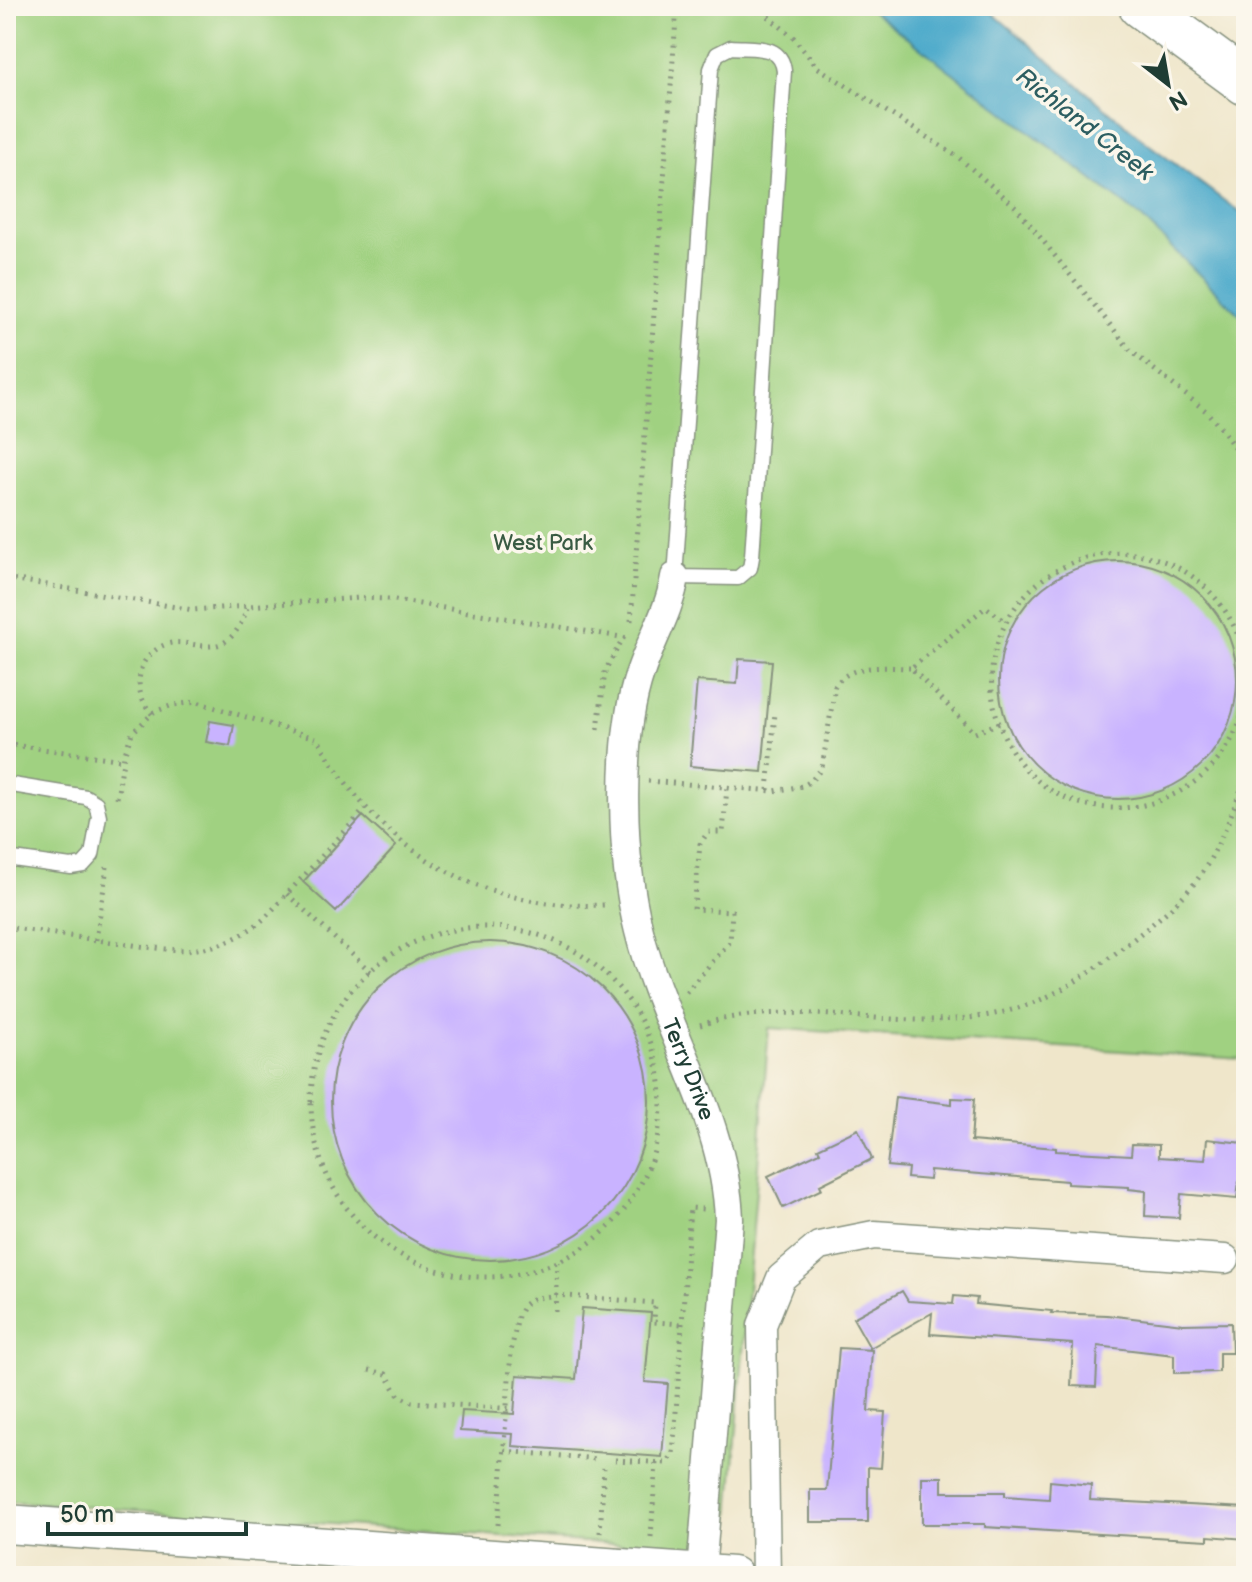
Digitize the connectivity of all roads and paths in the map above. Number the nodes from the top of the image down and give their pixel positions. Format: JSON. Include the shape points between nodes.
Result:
{"nodes":[{"id":1,"x":756,"y":6,"type":"edge"},
{"id":2,"x":1141,"y":6,"type":"edge"},
{"id":3,"x":1246,"y":83,"type":"edge"},
{"id":4,"x":1246,"y":468,"type":"edge"},
{"id":5,"x":675,"y":577,"type":"junction"},
{"id":6,"x":6,"y":578,"type":"edge"},
{"id":7,"x":247,"y":608,"type":"junction"},
{"id":8,"x":1006,"y":622,"type":"junction"},
{"id":9,"x":624,"y":637,"type":"dead end"},
{"id":10,"x":1246,"y":664,"type":"edge"},
{"id":11,"x":911,"y":668,"type":"junction"},
{"id":12,"x":1246,"y":697,"type":"edge"},
{"id":13,"x":775,"y":713,"type":"dead end"},
{"id":14,"x":152,"y":714,"type":"junction"},
{"id":15,"x":999,"y":723,"type":"junction"},
{"id":16,"x":6,"y":744,"type":"edge"},
{"id":17,"x":123,"y":760,"type":"junction"},
{"id":18,"x":1246,"y":775,"type":"edge"},
{"id":19,"x":625,"y":780,"type":"junction"},
{"id":20,"x":6,"y":784,"type":"edge"},
{"id":21,"x":727,"y":788,"type":"junction"},
{"id":22,"x":768,"y":790,"type":"junction"},
{"id":23,"x":117,"y":798,"type":"dead end"},
{"id":24,"x":365,"y":809,"type":"junction"},
{"id":25,"x":6,"y":858,"type":"edge"},
{"id":26,"x":107,"y":861,"type":"dead end"},
{"id":27,"x":287,"y":894,"type":"junction"},
{"id":28,"x":604,"y":905,"type":"dead end"},
{"id":29,"x":6,"y":927,"type":"edge"},
{"id":30,"x":96,"y":940,"type":"junction"},
{"id":31,"x":371,"y":972,"type":"junction"},
{"id":32,"x":677,"y":1021,"type":"junction"},
{"id":33,"x":1225,"y":1259,"type":"dead end"},
{"id":34,"x":557,"y":1262,"type":"junction"},
{"id":35,"x":556,"y":1295,"type":"junction"},
{"id":36,"x":555,"y":1311,"type":"dead end"},
{"id":37,"x":682,"y":1324,"type":"dead end"},
{"id":38,"x":369,"y":1370,"type":"dead end"},
{"id":39,"x":507,"y":1408,"type":"junction"},
{"id":40,"x":515,"y":1409,"type":"dead end"},
{"id":41,"x":504,"y":1451,"type":"junction"},
{"id":42,"x":597,"y":1459,"type":"dead end"},
{"id":43,"x":656,"y":1463,"type":"dead end"},
{"id":44,"x":604,"y":1468,"type":"dead end"},
{"id":45,"x":6,"y":1524,"type":"edge"},
{"id":46,"x":498,"y":1525,"type":"dead end"},
{"id":47,"x":600,"y":1533,"type":"dead end"},
{"id":48,"x":651,"y":1537,"type":"dead end"},
{"id":49,"x":424,"y":1566,"type":"edge"},
{"id":50,"x":717,"y":1574,"type":"edge"},
{"id":51,"x":766,"y":1576,"type":"edge"}],
"edges":[{"from":1,"to":4,"type":"path","via":[[794,38],[817,67],[958,157],[1016,207],[1131,351],[1206,411]]},
{"from":2,"to":3,"type":"highway"},
{"from":5,"to":5,"type":"lane","via":[[711,69],[723,49],[774,51],[781,55],[784,71],[750,568],[738,578]]},
{"from":5,"to":19,"type":"street","name":"Terry Drive","via":[[633,700]]},
{"from":6,"to":7,"type":"path","via":[[193,610]]},
{"from":7,"to":9,"type":"path","via":[[389,599]]},
{"from":7,"to":14,"type":"path","via":[[227,641],[175,641],[149,655],[139,690]]},
{"from":8,"to":10,"type":"path","via":[[1029,591],[1052,572],[1093,556],[1142,555],[1172,564],[1210,591],[1238,632]]},
{"from":8,"to":11,"type":"path","via":[[986,607]]},
{"from":8,"to":15,"type":"path","via":[[992,668]]},
{"from":11,"to":15,"type":"path","via":[[975,733]]},
{"from":11,"to":22,"type":"path","via":[[855,670],[840,678],[822,768],[803,786]]},
{"from":12,"to":15,"type":"path","via":[[1234,737],[1205,776],[1171,797],[1132,808],[1090,805],[1057,793],[1018,760]]},
{"from":13,"to":22,"type":"path"},
{"from":14,"to":17,"type":"path","via":[[132,733]]},
{"from":14,"to":24,"type":"path","via":[[197,702],[318,739]]},
{"from":16,"to":17,"type":"path"},
{"from":17,"to":23,"type":"path"},
{"from":18,"to":32,"type":"path","via":[[1196,881],[1148,928],[1051,997],[967,1018],[769,1013]]},
{"from":19,"to":21,"type":"path"},
{"from":19,"to":32,"type":"street","name":"Terry Drive","via":[[633,908],[647,962]]},
{"from":20,"to":25,"type":"lane","via":[[86,797],[96,803],[99,816],[92,855],[83,865]]},
{"from":21,"to":22,"type":"path"},
{"from":21,"to":32,"type":"path","via":[[723,832],[708,832],[700,844],[694,909],[732,911],[730,942]]},
{"from":24,"to":27,"type":"path"},
{"from":24,"to":28,"type":"path","via":[[403,844],[459,878],[541,903]]},
{"from":26,"to":30,"type":"path"},
{"from":27,"to":30,"type":"path","via":[[251,930],[206,949],[160,951]]},
{"from":27,"to":31,"type":"path"},
{"from":29,"to":30,"type":"path"},
{"from":31,"to":34,"type":"path","via":[[331,1023],[313,1080],[316,1142],[338,1195],[379,1240],[437,1270],[503,1276]]},
{"from":31,"to":34,"type":"path","via":[[434,936],[509,929],[574,951],[607,976],[636,1012],[661,1084],[660,1127],[650,1163],[611,1224]]},
{"from":32,"to":50,"type":"street","name":"Terry Drive","via":[[728,1193]]},
{"from":33,"to":51,"type":"street","via":[[874,1235],[819,1246],[781,1278],[762,1325]]},
{"from":34,"to":35,"type":"path"},
{"from":35,"to":36,"type":"path"},
{"from":35,"to":37,"type":"path","via":[[655,1303],[654,1322]]},
{"from":35,"to":39,"type":"path","via":[[532,1299],[518,1316]]},
{"from":38,"to":39,"type":"path","via":[[386,1374],[399,1396],[412,1402]]},
{"from":39,"to":40,"type":"path"},
{"from":39,"to":41,"type":"path"},
{"from":41,"to":42,"type":"path"},
{"from":41,"to":46,"type":"path"},
{"from":43,"to":48,"type":"path"},
{"from":44,"to":47,"type":"path"},
{"from":45,"to":49,"type":"street"},
{"from":49,"to":50,"type":"street"}]}
